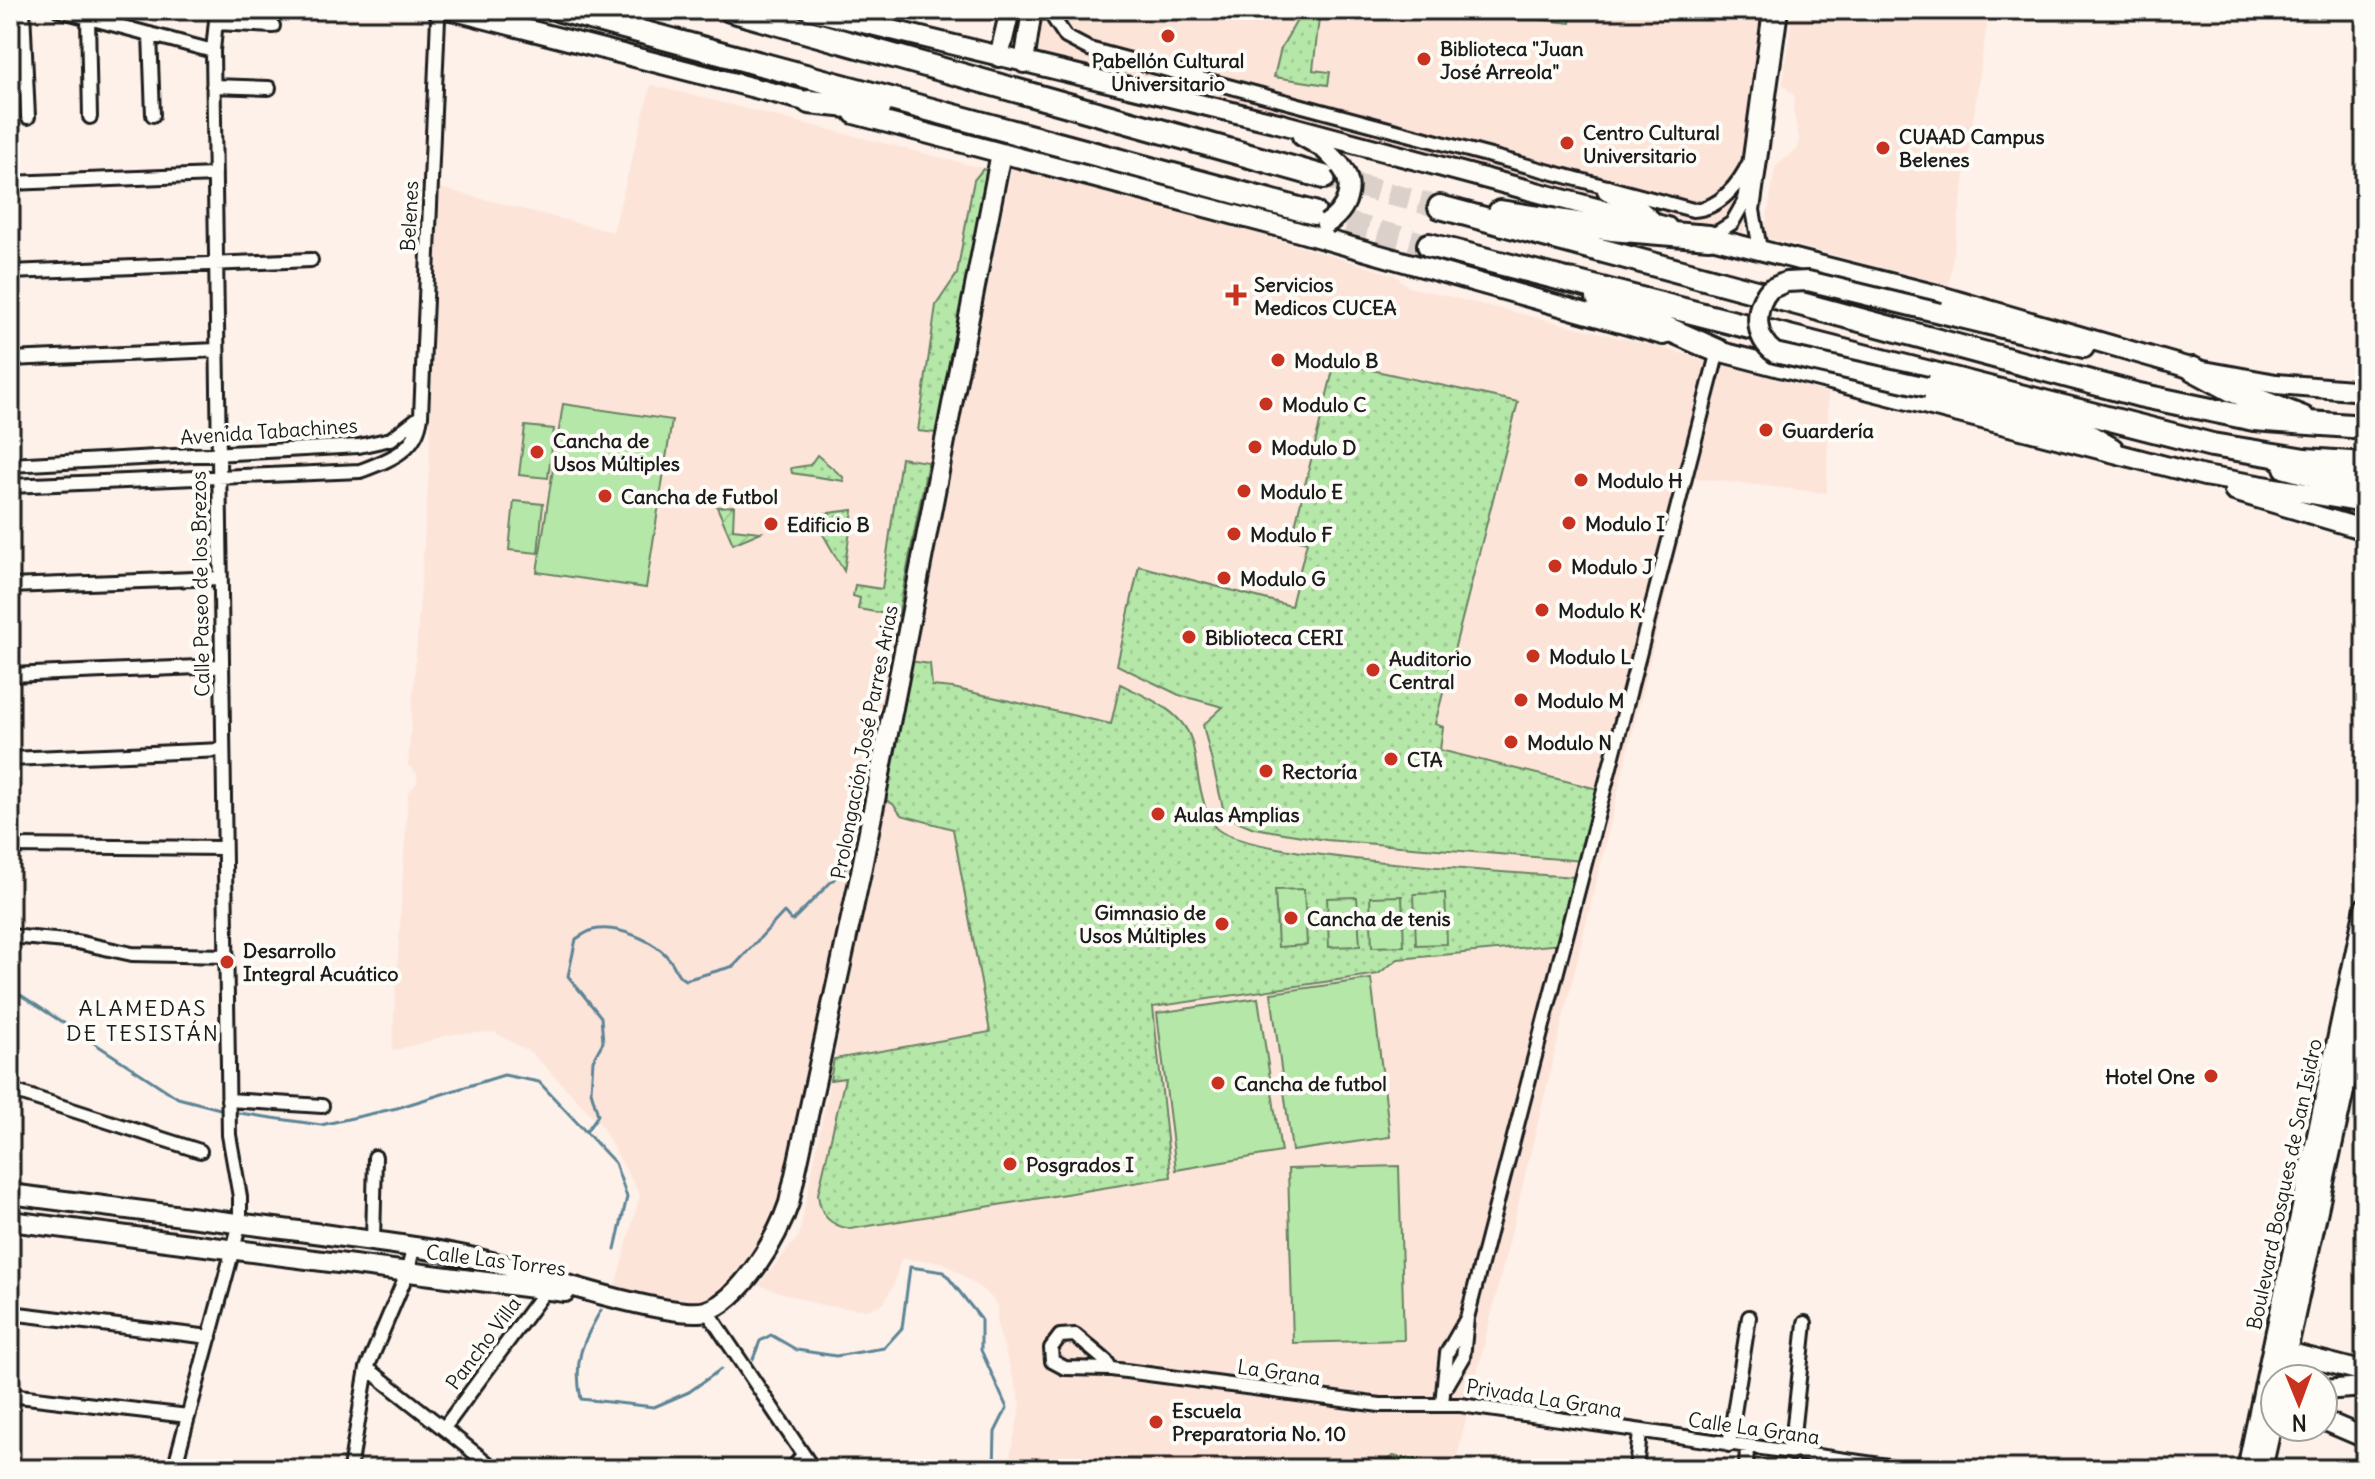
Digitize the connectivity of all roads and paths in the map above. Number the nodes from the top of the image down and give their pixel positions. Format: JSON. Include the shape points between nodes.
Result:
{"nodes":[{"id":1,"x":23,"y":10,"type":"edge"},
{"id":2,"x":59,"y":10,"type":"edge"},
{"id":3,"x":497,"y":10,"type":"edge"},
{"id":4,"x":560,"y":10,"type":"edge"},
{"id":5,"x":730,"y":10,"type":"edge"},
{"id":6,"x":809,"y":10,"type":"edge"},
{"id":7,"x":1010,"y":10,"type":"edge"},
{"id":8,"x":1032,"y":10,"type":"edge"},
{"id":9,"x":1048,"y":10,"type":"edge"},
{"id":10,"x":1770,"y":10,"type":"edge"},
{"id":11,"x":1781,"y":10,"type":"edge"},
{"id":12,"x":442,"y":12,"type":"edge"},
{"id":13,"x":216,"y":16,"type":"edge"},
{"id":14,"x":88,"y":18,"type":"junction"},
{"id":15,"x":273,"y":26,"type":"dead end"},
{"id":16,"x":526,"y":30,"type":"junction"},
{"id":17,"x":150,"y":34,"type":"junction"},
{"id":18,"x":213,"y":51,"type":"junction"},
{"id":19,"x":999,"y":57,"type":"junction"},
{"id":20,"x":1024,"y":63,"type":"junction"},
{"id":21,"x":213,"y":86,"type":"junction"},
{"id":22,"x":269,"y":88,"type":"dead end"},
{"id":23,"x":809,"y":102,"type":"junction"},
{"id":24,"x":153,"y":115,"type":"dead end"},
{"id":25,"x":28,"y":117,"type":"dead end"},
{"id":26,"x":90,"y":117,"type":"dead end"},
{"id":27,"x":1278,"y":123,"type":"junction"},
{"id":28,"x":1001,"y":153,"type":"junction"},
{"id":29,"x":1750,"y":161,"type":"junction"},
{"id":30,"x":1332,"y":171,"type":"junction"},
{"id":31,"x":215,"y":175,"type":"junction"},
{"id":32,"x":1177,"y":176,"type":"junction"},
{"id":33,"x":10,"y":183,"type":"edge"},
{"id":34,"x":1607,"y":190,"type":"junction"},
{"id":35,"x":1751,"y":194,"type":"junction"},
{"id":36,"x":1320,"y":218,"type":"junction"},
{"id":37,"x":1655,"y":224,"type":"junction"},
{"id":38,"x":1288,"y":229,"type":"junction"},
{"id":39,"x":1709,"y":237,"type":"junction"},
{"id":40,"x":1760,"y":249,"type":"junction"},
{"id":41,"x":311,"y":260,"type":"dead end"},
{"id":42,"x":216,"y":264,"type":"junction"},
{"id":43,"x":10,"y":272,"type":"edge"},
{"id":44,"x":217,"y":350,"type":"junction"},
{"id":45,"x":1718,"y":351,"type":"junction"},
{"id":46,"x":2142,"y":355,"type":"junction"},
{"id":47,"x":10,"y":359,"type":"edge"},
{"id":48,"x":2193,"y":369,"type":"junction"},
{"id":49,"x":2365,"y":391,"type":"edge"},
{"id":50,"x":421,"y":416,"type":"junction"},
{"id":51,"x":2322,"y":427,"type":"junction"},
{"id":52,"x":2365,"y":427,"type":"edge"},
{"id":53,"x":2212,"y":445,"type":"junction"},
{"id":54,"x":2122,"y":454,"type":"junction"},
{"id":55,"x":219,"y":457,"type":"junction"},
{"id":56,"x":2365,"y":464,"type":"edge"},
{"id":57,"x":10,"y":465,"type":"edge"},
{"id":58,"x":2204,"y":476,"type":"junction"},
{"id":59,"x":219,"y":478,"type":"junction"},
{"id":60,"x":10,"y":486,"type":"edge"},
{"id":61,"x":2365,"y":489,"type":"edge"},
{"id":62,"x":2365,"y":503,"type":"edge"},
{"id":63,"x":2365,"y":530,"type":"edge"},
{"id":64,"x":220,"y":578,"type":"junction"},
{"id":65,"x":10,"y":586,"type":"edge"},
{"id":66,"x":222,"y":666,"type":"junction"},
{"id":67,"x":10,"y":675,"type":"edge"},
{"id":68,"x":223,"y":750,"type":"junction"},
{"id":69,"x":10,"y":759,"type":"edge"},
{"id":70,"x":10,"y":846,"type":"edge"},
{"id":71,"x":224,"y":848,"type":"junction"},
{"id":72,"x":2365,"y":907,"type":"edge"},
{"id":73,"x":10,"y":936,"type":"edge"},
{"id":74,"x":226,"y":956,"type":"junction"},
{"id":75,"x":2359,"y":972,"type":"edge"},
{"id":76,"x":2365,"y":995,"type":"edge"},
{"id":77,"x":10,"y":1090,"type":"edge"},
{"id":78,"x":228,"y":1102,"type":"junction"},
{"id":79,"x":322,"y":1106,"type":"dead end"},
{"id":80,"x":200,"y":1151,"type":"dead end"},
{"id":81,"x":375,"y":1157,"type":"dead end"},
{"id":82,"x":10,"y":1194,"type":"edge"},
{"id":83,"x":10,"y":1221,"type":"edge"},
{"id":84,"x":240,"y":1223,"type":"junction"},
{"id":85,"x":373,"y":1241,"type":"junction"},
{"id":86,"x":413,"y":1248,"type":"junction"},
{"id":87,"x":234,"y":1251,"type":"junction"},
{"id":88,"x":408,"y":1271,"type":"junction"},
{"id":89,"x":549,"y":1286,"type":"junction"},
{"id":90,"x":707,"y":1311,"type":"junction"},
{"id":91,"x":10,"y":1313,"type":"edge"},
{"id":92,"x":1749,"y":1317,"type":"dead end"},
{"id":93,"x":1805,"y":1323,"type":"dead end"},
{"id":94,"x":210,"y":1337,"type":"junction"},
{"id":95,"x":2287,"y":1352,"type":"junction"},
{"id":96,"x":2278,"y":1363,"type":"edge"},
{"id":97,"x":2282,"y":1363,"type":"edge"},
{"id":98,"x":367,"y":1368,"type":"junction"},
{"id":99,"x":1111,"y":1369,"type":"junction"},
{"id":100,"x":2365,"y":1372,"type":"edge"},
{"id":101,"x":2365,"y":1387,"type":"edge"},
{"id":102,"x":2339,"y":1389,"type":"edge"},
{"id":103,"x":10,"y":1395,"type":"edge"},
{"id":104,"x":1442,"y":1404,"type":"junction"},
{"id":105,"x":188,"y":1416,"type":"junction"},
{"id":106,"x":2339,"y":1427,"type":"edge"},
{"id":107,"x":444,"y":1428,"type":"junction"},
{"id":108,"x":1640,"y":1433,"type":"junction"},
{"id":109,"x":2259,"y":1437,"type":"edge"},
{"id":110,"x":2365,"y":1438,"type":"edge"},
{"id":111,"x":2266,"y":1443,"type":"edge"},
{"id":112,"x":1729,"y":1445,"type":"junction"},
{"id":113,"x":1747,"y":1447,"type":"junction"},
{"id":114,"x":1791,"y":1453,"type":"junction"},
{"id":115,"x":803,"y":1455,"type":"junction"},
{"id":116,"x":174,"y":1469,"type":"edge"},
{"id":117,"x":350,"y":1469,"type":"edge"},
{"id":118,"x":495,"y":1469,"type":"edge"},
{"id":119,"x":792,"y":1469,"type":"edge"},
{"id":120,"x":813,"y":1469,"type":"edge"},
{"id":121,"x":1636,"y":1469,"type":"edge"},
{"id":122,"x":1746,"y":1469,"type":"edge"},
{"id":123,"x":1909,"y":1469,"type":"edge"},
{"id":124,"x":2247,"y":1469,"type":"edge"},
{"id":125,"x":2262,"y":1469,"type":"edge"}],
"edges":[{"from":1,"to":25,"type":"street"},
{"from":2,"to":14,"type":"street"},
{"from":3,"to":16,"type":"main road"},
{"from":4,"to":32,"type":"highway"},
{"from":5,"to":30,"type":"highway"},
{"from":6,"to":19,"type":"main road"},
{"from":7,"to":19,"type":"main road"},
{"from":8,"to":20,"type":"main road"},
{"from":9,"to":34,"type":"street","via":[[1066,37],[1089,49]]},
{"from":10,"to":29,"type":"street"},
{"from":11,"to":35,"type":"street"},
{"from":12,"to":16,"type":"main road"},
{"from":12,"to":50,"type":"street","name":"Belenes"},
{"from":13,"to":15,"type":"street"},
{"from":13,"to":18,"type":"street","name":"Calle Paseo de los Brezos"},
{"from":14,"to":17,"type":"street"},
{"from":14,"to":26,"type":"street"},
{"from":16,"to":23,"type":"main road"},
{"from":17,"to":18,"type":"street"},
{"from":17,"to":24,"type":"street"},
{"from":18,"to":21,"type":"street","name":"Calle Paseo de los Brezos"},
{"from":19,"to":20,"type":"main road"},
{"from":20,"to":27,"type":"main road"},
{"from":21,"to":22,"type":"street"},
{"from":21,"to":31,"type":"street","name":"Calle Paseo de los Brezos"},
{"from":23,"to":28,"type":"main road"},
{"from":23,"to":32,"type":"highway","via":[[896,112],[1089,161]]},
{"from":27,"to":30,"type":"main road","via":[[1323,148]]},
{"from":27,"to":37,"type":"main road"},
{"from":28,"to":38,"type":"main road"},
{"from":28,"to":90,"type":"main road","name":"Prolongación José Parres Arias","via":[[861,872],[789,1203],[760,1260],[727,1298]]},
{"from":29,"to":34,"type":"street","via":[[1729,193],[1700,210]]},
{"from":29,"to":35,"type":"street"},
{"from":30,"to":36,"type":"main road","bridge":true,"via":[[1349,180],[1349,193],[1343,208]]},
{"from":31,"to":33,"type":"street"},
{"from":31,"to":42,"type":"street","name":"Calle Paseo de los Brezos"},
{"from":32,"to":36,"type":"highway"},
{"from":34,"to":37,"type":"main road"},
{"from":35,"to":39,"type":"street","via":[[1732,223]]},
{"from":35,"to":40,"type":"street"},
{"from":36,"to":38,"type":"main road","via":[[1304,231]]},
{"from":37,"to":39,"type":"main road"},
{"from":38,"to":45,"type":"main road"},
{"from":39,"to":40,"type":"main road"},
{"from":39,"to":51,"type":"highway","via":[[1440,207],[2139,395]]},
{"from":40,"to":46,"type":"main road"},
{"from":41,"to":42,"type":"street"},
{"from":42,"to":43,"type":"street"},
{"from":42,"to":44,"type":"street","name":"Calle Paseo de los Brezos"},
{"from":44,"to":47,"type":"street"},
{"from":44,"to":55,"type":"street","name":"Calle Paseo de los Brezos"},
{"from":45,"to":53,"type":"highway","via":[[1597,298],[1467,262],[1429,245]]},
{"from":45,"to":54,"type":"main road"},
{"from":45,"to":104,"type":"street","via":[[1467,1318],[1447,1353]]},
{"from":46,"to":48,"type":"main road"},
{"from":46,"to":54,"type":"main road","bridge":true,"via":[[2100,352],[1851,290],[1793,281],[1770,289],[1758,315],[1764,343],[1775,353],[2079,428]]},
{"from":48,"to":49,"type":"main road","via":[[2276,384]]},
{"from":48,"to":51,"type":"highway"},
{"from":50,"to":55,"type":"street","name":"Avenida Tabachines","via":[[391,439],[359,446]]},
{"from":50,"to":59,"type":"street","via":[[413,442],[390,460],[360,471]]},
{"from":51,"to":52,"type":"highway"},
{"from":53,"to":56,"type":"highway"},
{"from":53,"to":61,"type":"highway"},
{"from":54,"to":58,"type":"main road"},
{"from":55,"to":57,"type":"street","name":"Avenida Tabachines"},
{"from":55,"to":59,"type":"street","name":"Calle Paseo de los Brezos"},
{"from":58,"to":62,"type":"main road"},
{"from":58,"to":63,"type":"main road","via":[[2216,485]]},
{"from":59,"to":60,"type":"street"},
{"from":59,"to":64,"type":"street","name":"Calle Paseo de los Brezos"},
{"from":64,"to":65,"type":"street"},
{"from":64,"to":66,"type":"street","name":"Calle Paseo de los Brezos"},
{"from":66,"to":67,"type":"street"},
{"from":66,"to":68,"type":"street","name":"Calle Paseo de los Brezos"},
{"from":68,"to":69,"type":"street"},
{"from":68,"to":71,"type":"street","name":"Calle Paseo de los Brezos"},
{"from":70,"to":71,"type":"street"},
{"from":71,"to":74,"type":"street","name":"Calle Paseo de los Brezos"},
{"from":72,"to":75,"type":"main road","name":"Boulevard Bosques de San Isidro"},
{"from":73,"to":74,"type":"street","via":[[132,954]]},
{"from":74,"to":78,"type":"street","name":"Calle Paseo de los Brezos"},
{"from":75,"to":96,"type":"main road","name":"Boulevard Bosques de San Isidro"},
{"from":76,"to":95,"type":"main road","name":"Boulevard Bosques de San Isidro"},
{"from":77,"to":80,"type":"street"},
{"from":78,"to":79,"type":"street"},
{"from":78,"to":84,"type":"street","name":"Calle Paseo de los Brezos"},
{"from":81,"to":85,"type":"street"},
{"from":82,"to":84,"type":"main road","name":"Calle Las Torres"},
{"from":83,"to":87,"type":"main road","name":"Calle Las Torres"},
{"from":84,"to":85,"type":"main road","name":"Calle Las Torres"},
{"from":84,"to":87,"type":"street","name":"Calle Paseo de los Brezos"},
{"from":85,"to":86,"type":"main road","name":"Calle Las Torres"},
{"from":86,"to":88,"type":"street"},
{"from":86,"to":89,"type":"main road","name":"Calle Las Torres","via":[[494,1262]]},
{"from":87,"to":88,"type":"main road","name":"Calle Las Torres"},
{"from":87,"to":94,"type":"street","name":"Calle Paseo de los Brezos"},
{"from":88,"to":89,"type":"main road","name":"Calle Las Torres"},
{"from":88,"to":98,"type":"street"},
{"from":89,"to":90,"type":"main road","name":"Calle Las Torres"},
{"from":89,"to":107,"type":"street","name":"Pancho Villa"},
{"from":90,"to":115,"type":"street"},
{"from":91,"to":94,"type":"street"},
{"from":92,"to":112,"type":"street"},
{"from":93,"to":114,"type":"street"},
{"from":94,"to":105,"type":"street","name":"Calle Paseo de los Brezos"},
{"from":95,"to":97,"type":"main road","name":"Boulevard Bosques de San Isidro"},
{"from":95,"to":100,"type":"main road"},
{"from":98,"to":107,"type":"street"},
{"from":98,"to":117,"type":"street"},
{"from":99,"to":99,"type":"street","name":"La Grana","via":[[1075,1335],[1060,1336],[1051,1348],[1052,1361],[1061,1368]]},
{"from":99,"to":104,"type":"street","name":"La Grana","via":[[1380,1405]]},
{"from":101,"to":102,"type":"main road"},
{"from":103,"to":105,"type":"street"},
{"from":104,"to":108,"type":"street","name":"Privada La Grana"},
{"from":105,"to":116,"type":"street","name":"Calle Paseo de los Brezos"},
{"from":106,"to":110,"type":"main road"},
{"from":107,"to":118,"type":"street"},
{"from":108,"to":112,"type":"street","name":"Calle La Grana"},
{"from":108,"to":121,"type":"street"},
{"from":109,"to":124,"type":"main road","name":"Boulevard Bosques de San Isidro"},
{"from":111,"to":125,"type":"main road","name":"Boulevard Bosques de San Isidro"},
{"from":112,"to":113,"type":"street","name":"Calle La Grana"},
{"from":113,"to":114,"type":"street","name":"Calle La Grana"},
{"from":113,"to":122,"type":"street"},
{"from":114,"to":123,"type":"street","name":"Calle La Grana"},
{"from":115,"to":119,"type":"street"},
{"from":115,"to":120,"type":"street"}]}
